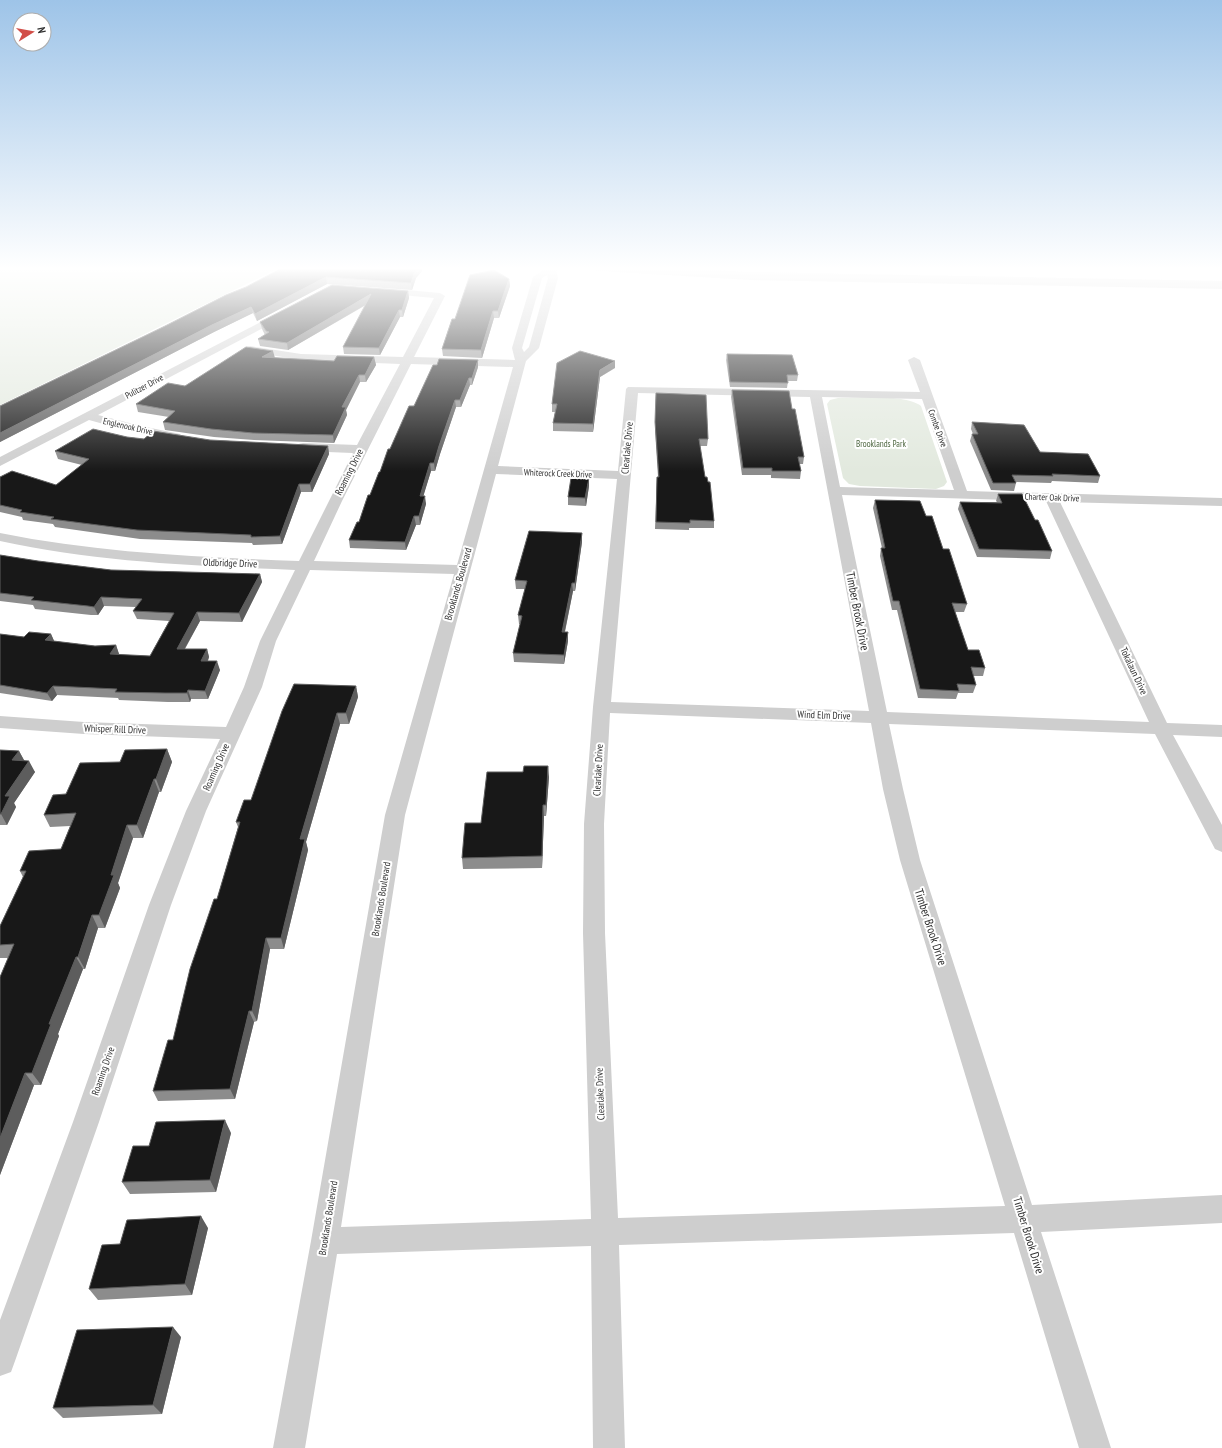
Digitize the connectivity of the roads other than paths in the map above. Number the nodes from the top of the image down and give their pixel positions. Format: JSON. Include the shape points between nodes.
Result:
{"nodes":[{"id":1,"x":240,"y":336,"type":"edge"},
{"id":2,"x":419,"y":336,"type":"edge"},
{"id":3,"x":521,"y":336,"type":"edge"},
{"id":4,"x":537,"y":336,"type":"edge"},
{"id":5,"x":226,"y":343,"type":"junction"},
{"id":6,"x":914,"y":360,"type":"dead end"},
{"id":7,"x":406,"y":361,"type":"junction"},
{"id":8,"x":521,"y":362,"type":"junction"},
{"id":9,"x":815,"y":393,"type":"junction"},
{"id":10,"x":927,"y":396,"type":"junction"},
{"id":11,"x":87,"y":416,"type":"junction"},
{"id":12,"x":185,"y":438,"type":"edge"},
{"id":13,"x":293,"y":447,"type":"edge"},
{"id":14,"x":361,"y":449,"type":"junction"},
{"id":15,"x":0,"y":462,"type":"edge"},
{"id":16,"x":490,"y":470,"type":"junction"},
{"id":17,"x":625,"y":475,"type":"junction"},
{"id":18,"x":834,"y":491,"type":"junction"},
{"id":19,"x":962,"y":495,"type":"junction"},
{"id":20,"x":1050,"y":496,"type":"junction"},
{"id":21,"x":1222,"y":502,"type":"edge"},
{"id":22,"x":0,"y":537,"type":"edge"},
{"id":23,"x":304,"y":566,"type":"junction"},
{"id":24,"x":462,"y":570,"type":"junction"},
{"id":25,"x":602,"y":707,"type":"junction"},
{"id":26,"x":879,"y":717,"type":"junction"},
{"id":27,"x":0,"y":722,"type":"edge"},
{"id":28,"x":1161,"y":729,"type":"junction"},
{"id":29,"x":1222,"y":731,"type":"edge"},
{"id":30,"x":231,"y":733,"type":"junction"},
{"id":31,"x":1222,"y":844,"type":"edge"},
{"id":32,"x":1222,"y":1209,"type":"edge"},
{"id":33,"x":1024,"y":1220,"type":"junction"},
{"id":34,"x":605,"y":1233,"type":"junction"},
{"id":35,"x":325,"y":1241,"type":"junction"},
{"id":36,"x":0,"y":1360,"type":"edge"},
{"id":37,"x":289,"y":1448,"type":"edge"},
{"id":38,"x":609,"y":1448,"type":"edge"},
{"id":39,"x":1095,"y":1448,"type":"edge"}],
"edges":[{"from":1,"to":5,"type":"street","name":"Pulitzer Drive"},
{"from":2,"to":7,"type":"street","name":"Roaming Drive"},
{"from":3,"to":8,"type":"street","name":"Brooklands Boulevard","via":[[517,348]]},
{"from":4,"to":8,"type":"street","name":"Brooklands Boulevard","via":[[534,348]]},
{"from":5,"to":7,"type":"street","via":[[260,352],[301,357]]},
{"from":5,"to":11,"type":"street","name":"Pulitzer Drive"},
{"from":6,"to":10,"type":"street","name":"Combe Drive"},
{"from":7,"to":8,"type":"street"},
{"from":7,"to":14,"type":"street","name":"Roaming Drive"},
{"from":8,"to":16,"type":"street","name":"Brooklands Boulevard"},
{"from":9,"to":10,"type":"street","name":"Clearlake Drive"},
{"from":9,"to":17,"type":"street","name":"Clearlake Drive","via":[[632,388]]},
{"from":9,"to":18,"type":"street","name":"Timber Brook Drive"},
{"from":10,"to":19,"type":"street","name":"Combe Drive"},
{"from":11,"to":12,"type":"street","name":"Englenook Drive","via":[[140,430]]},
{"from":11,"to":15,"type":"street","name":"Pulitzer Drive"},
{"from":13,"to":14,"type":"street"},
{"from":14,"to":23,"type":"street","name":"Roaming Drive"},
{"from":16,"to":17,"type":"street","name":"Whiterock Creek Drive"},
{"from":16,"to":24,"type":"street","name":"Brooklands Boulevard"},
{"from":17,"to":25,"type":"street","name":"Clearlake Drive"},
{"from":18,"to":19,"type":"street","name":"Charter Oak Drive"},
{"from":18,"to":26,"type":"street","name":"Timber Brook Drive"},
{"from":19,"to":20,"type":"street","name":"Charter Oak Drive"},
{"from":20,"to":21,"type":"street","name":"Charter Oak Drive"},
{"from":20,"to":28,"type":"street","name":"Tokalaun Drive"},
{"from":22,"to":23,"type":"street","name":"Oldbridge Drive","via":[[89,553],[171,560]]},
{"from":23,"to":24,"type":"street","name":"Oldbridge Drive"},
{"from":23,"to":30,"type":"street","name":"Roaming Drive","via":[[268,641],[253,687]]},
{"from":24,"to":35,"type":"street","name":"Brooklands Boulevard","via":[[395,815]]},
{"from":25,"to":26,"type":"street","name":"Wind Elm Drive"},
{"from":25,"to":34,"type":"street","name":"Clearlake Drive","via":[[594,824],[594,933]]},
{"from":26,"to":28,"type":"street","name":"Wind Elm Drive"},
{"from":26,"to":33,"type":"street","name":"Timber Brook Drive","via":[[910,860]]},
{"from":27,"to":30,"type":"street","name":"Whisper Rill Drive"},
{"from":28,"to":29,"type":"street","name":"Wind Elm Drive"},
{"from":28,"to":31,"type":"street","name":"Tokalaun Drive"},
{"from":30,"to":36,"type":"street","name":"Roaming Drive","via":[[196,811],[160,905],[86,1122]]},
{"from":32,"to":33,"type":"street"},
{"from":33,"to":34,"type":"street"},
{"from":33,"to":39,"type":"street","name":"Timber Brook Drive"},
{"from":34,"to":35,"type":"street"},
{"from":34,"to":38,"type":"street","name":"Clearlake Drive"},
{"from":35,"to":37,"type":"street","name":"Brooklands Boulevard"}]}
